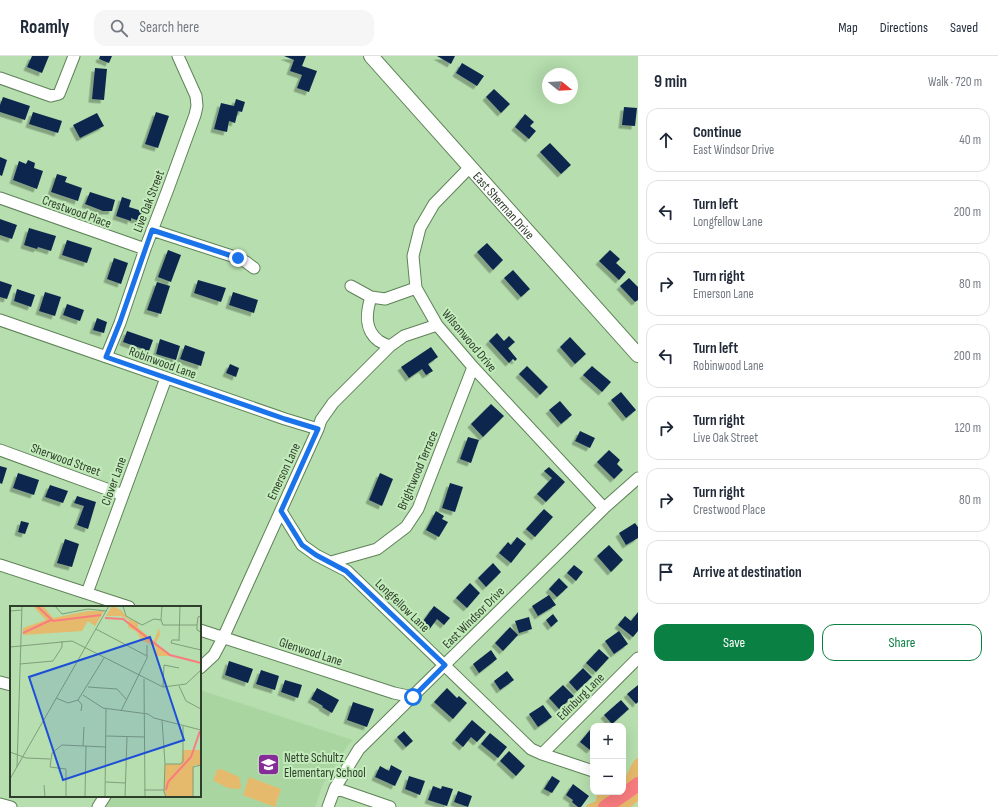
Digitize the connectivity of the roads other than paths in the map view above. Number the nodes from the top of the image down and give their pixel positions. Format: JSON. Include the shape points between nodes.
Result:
{"nodes":[{"id":1,"x":74,"y":56,"type":"edge"},
{"id":2,"x":178,"y":56,"type":"edge"},
{"id":3,"x":371,"y":56,"type":"edge"},
{"id":4,"x":0,"y":78,"type":"edge"},
{"id":5,"x":470,"y":167,"type":"junction"},
{"id":6,"x":0,"y":198,"type":"edge"},
{"id":7,"x":152,"y":230,"type":"junction"},
{"id":8,"x":145,"y":249,"type":"junction"},
{"id":9,"x":254,"y":268,"type":"dead end"},
{"id":10,"x":351,"y":286,"type":"dead end"},
{"id":11,"x":416,"y":288,"type":"junction"},
{"id":12,"x":371,"y":297,"type":"junction"},
{"id":13,"x":0,"y":320,"type":"edge"},
{"id":14,"x":437,"y":325,"type":"junction"},
{"id":15,"x":390,"y":346,"type":"junction"},
{"id":16,"x":638,"y":355,"type":"edge"},
{"id":17,"x":106,"y":357,"type":"junction"},
{"id":18,"x":473,"y":367,"type":"junction"},
{"id":19,"x":166,"y":378,"type":"junction"},
{"id":20,"x":318,"y":429,"type":"junction"},
{"id":21,"x":0,"y":450,"type":"edge"},
{"id":22,"x":638,"y":478,"type":"edge"},
{"id":23,"x":123,"y":495,"type":"junction"},
{"id":24,"x":604,"y":508,"type":"junction"},
{"id":25,"x":281,"y":511,"type":"junction"},
{"id":26,"x":331,"y":562,"type":"junction"},
{"id":27,"x":0,"y":565,"type":"edge"},
{"id":28,"x":87,"y":593,"type":"junction"},
{"id":29,"x":126,"y":606,"type":"edge"},
{"id":30,"x":201,"y":630,"type":"edge"},
{"id":31,"x":224,"y":638,"type":"junction"},
{"id":32,"x":638,"y":658,"type":"edge"},
{"id":33,"x":445,"y":665,"type":"junction"},
{"id":34,"x":201,"y":667,"type":"edge"},
{"id":35,"x":0,"y":682,"type":"edge"},
{"id":36,"x":10,"y":685,"type":"edge"},
{"id":37,"x":413,"y":697,"type":"junction"},
{"id":38,"x":542,"y":754,"type":"junction"},
{"id":39,"x":590,"y":770,"type":"edge"},
{"id":40,"x":335,"y":788,"type":"junction"},
{"id":41,"x":105,"y":797,"type":"edge"},
{"id":42,"x":0,"y":804,"type":"edge"},
{"id":43,"x":11,"y":807,"type":"edge"},
{"id":44,"x":98,"y":807,"type":"edge"},
{"id":45,"x":328,"y":807,"type":"edge"},
{"id":46,"x":390,"y":807,"type":"edge"}],
"edges":[{"from":1,"to":4,"type":"street","via":[[59,94],[52,96]]},
{"from":2,"to":7,"type":"street","name":"Live Oak Street","via":[[196,96],[197,106]]},
{"from":3,"to":5,"type":"main road","name":"East Sherman Drive"},
{"from":5,"to":11,"type":"street","name":"Wilsonwood Drive","via":[[434,204],[420,228],[413,256]]},
{"from":5,"to":16,"type":"main road","name":"East Sherman Drive"},
{"from":6,"to":8,"type":"street","name":"Crestwood Place"},
{"from":7,"to":8,"type":"street","name":"Live Oak Street"},
{"from":7,"to":9,"type":"street","via":[[238,258]]},
{"from":8,"to":17,"type":"street","name":"Live Oak Street"},
{"from":10,"to":12,"type":"street"},
{"from":11,"to":12,"type":"street","via":[[385,299]]},
{"from":11,"to":14,"type":"street","name":"Wilsonwood Drive"},
{"from":12,"to":15,"type":"street","via":[[367,325],[379,341]]},
{"from":13,"to":17,"type":"street","name":"Robinwood Lane"},
{"from":14,"to":15,"type":"street","name":"Emerson Lane","via":[[404,336]]},
{"from":14,"to":18,"type":"street","name":"Wilsonwood Drive"},
{"from":15,"to":20,"type":"street","name":"Emerson Lane","via":[[333,403]]},
{"from":17,"to":19,"type":"street","name":"Robinwood Lane"},
{"from":18,"to":24,"type":"street","name":"Wilsonwood Drive"},
{"from":18,"to":26,"type":"street","name":"Brightwood Terrace","via":[[418,509],[406,527],[377,549]]},
{"from":19,"to":20,"type":"street","name":"Robinwood Lane"},
{"from":19,"to":23,"type":"street","name":"Clover Lane"},
{"from":20,"to":25,"type":"street","name":"Emerson Lane"},
{"from":21,"to":23,"type":"street","name":"Sherwood Street"},
{"from":22,"to":24,"type":"street","name":"East Windsor Drive"},
{"from":23,"to":28,"type":"street","name":"Clover Lane"},
{"from":24,"to":33,"type":"street","name":"East Windsor Drive"},
{"from":25,"to":26,"type":"street","name":"Longfellow Lane","via":[[302,545]]},
{"from":25,"to":31,"type":"street","name":"Emerson Lane"},
{"from":26,"to":33,"type":"street","name":"Longfellow Lane","via":[[346,571]]},
{"from":27,"to":28,"type":"street"},
{"from":28,"to":29,"type":"street"},
{"from":30,"to":31,"type":"street","name":"Glenwood Lane"},
{"from":31,"to":34,"type":"street","name":"Emerson Lane","via":[[214,655]]},
{"from":31,"to":37,"type":"street","name":"Glenwood Lane"},
{"from":32,"to":38,"type":"street","name":"Edinburg Lane"},
{"from":33,"to":37,"type":"street","name":"East Windsor Drive"},
{"from":33,"to":38,"type":"street","name":"Longfellow Lane","via":[[532,749]]},
{"from":35,"to":36,"type":"street"},
{"from":37,"to":40,"type":"street","name":"East Windsor Drive","via":[[359,749]]},
{"from":38,"to":39,"type":"street","name":"Longfellow Lane"},
{"from":40,"to":45,"type":"street","name":"East Windsor Drive"},
{"from":40,"to":46,"type":"street"},
{"from":41,"to":44,"type":"street"},
{"from":42,"to":43,"type":"street"}]}
